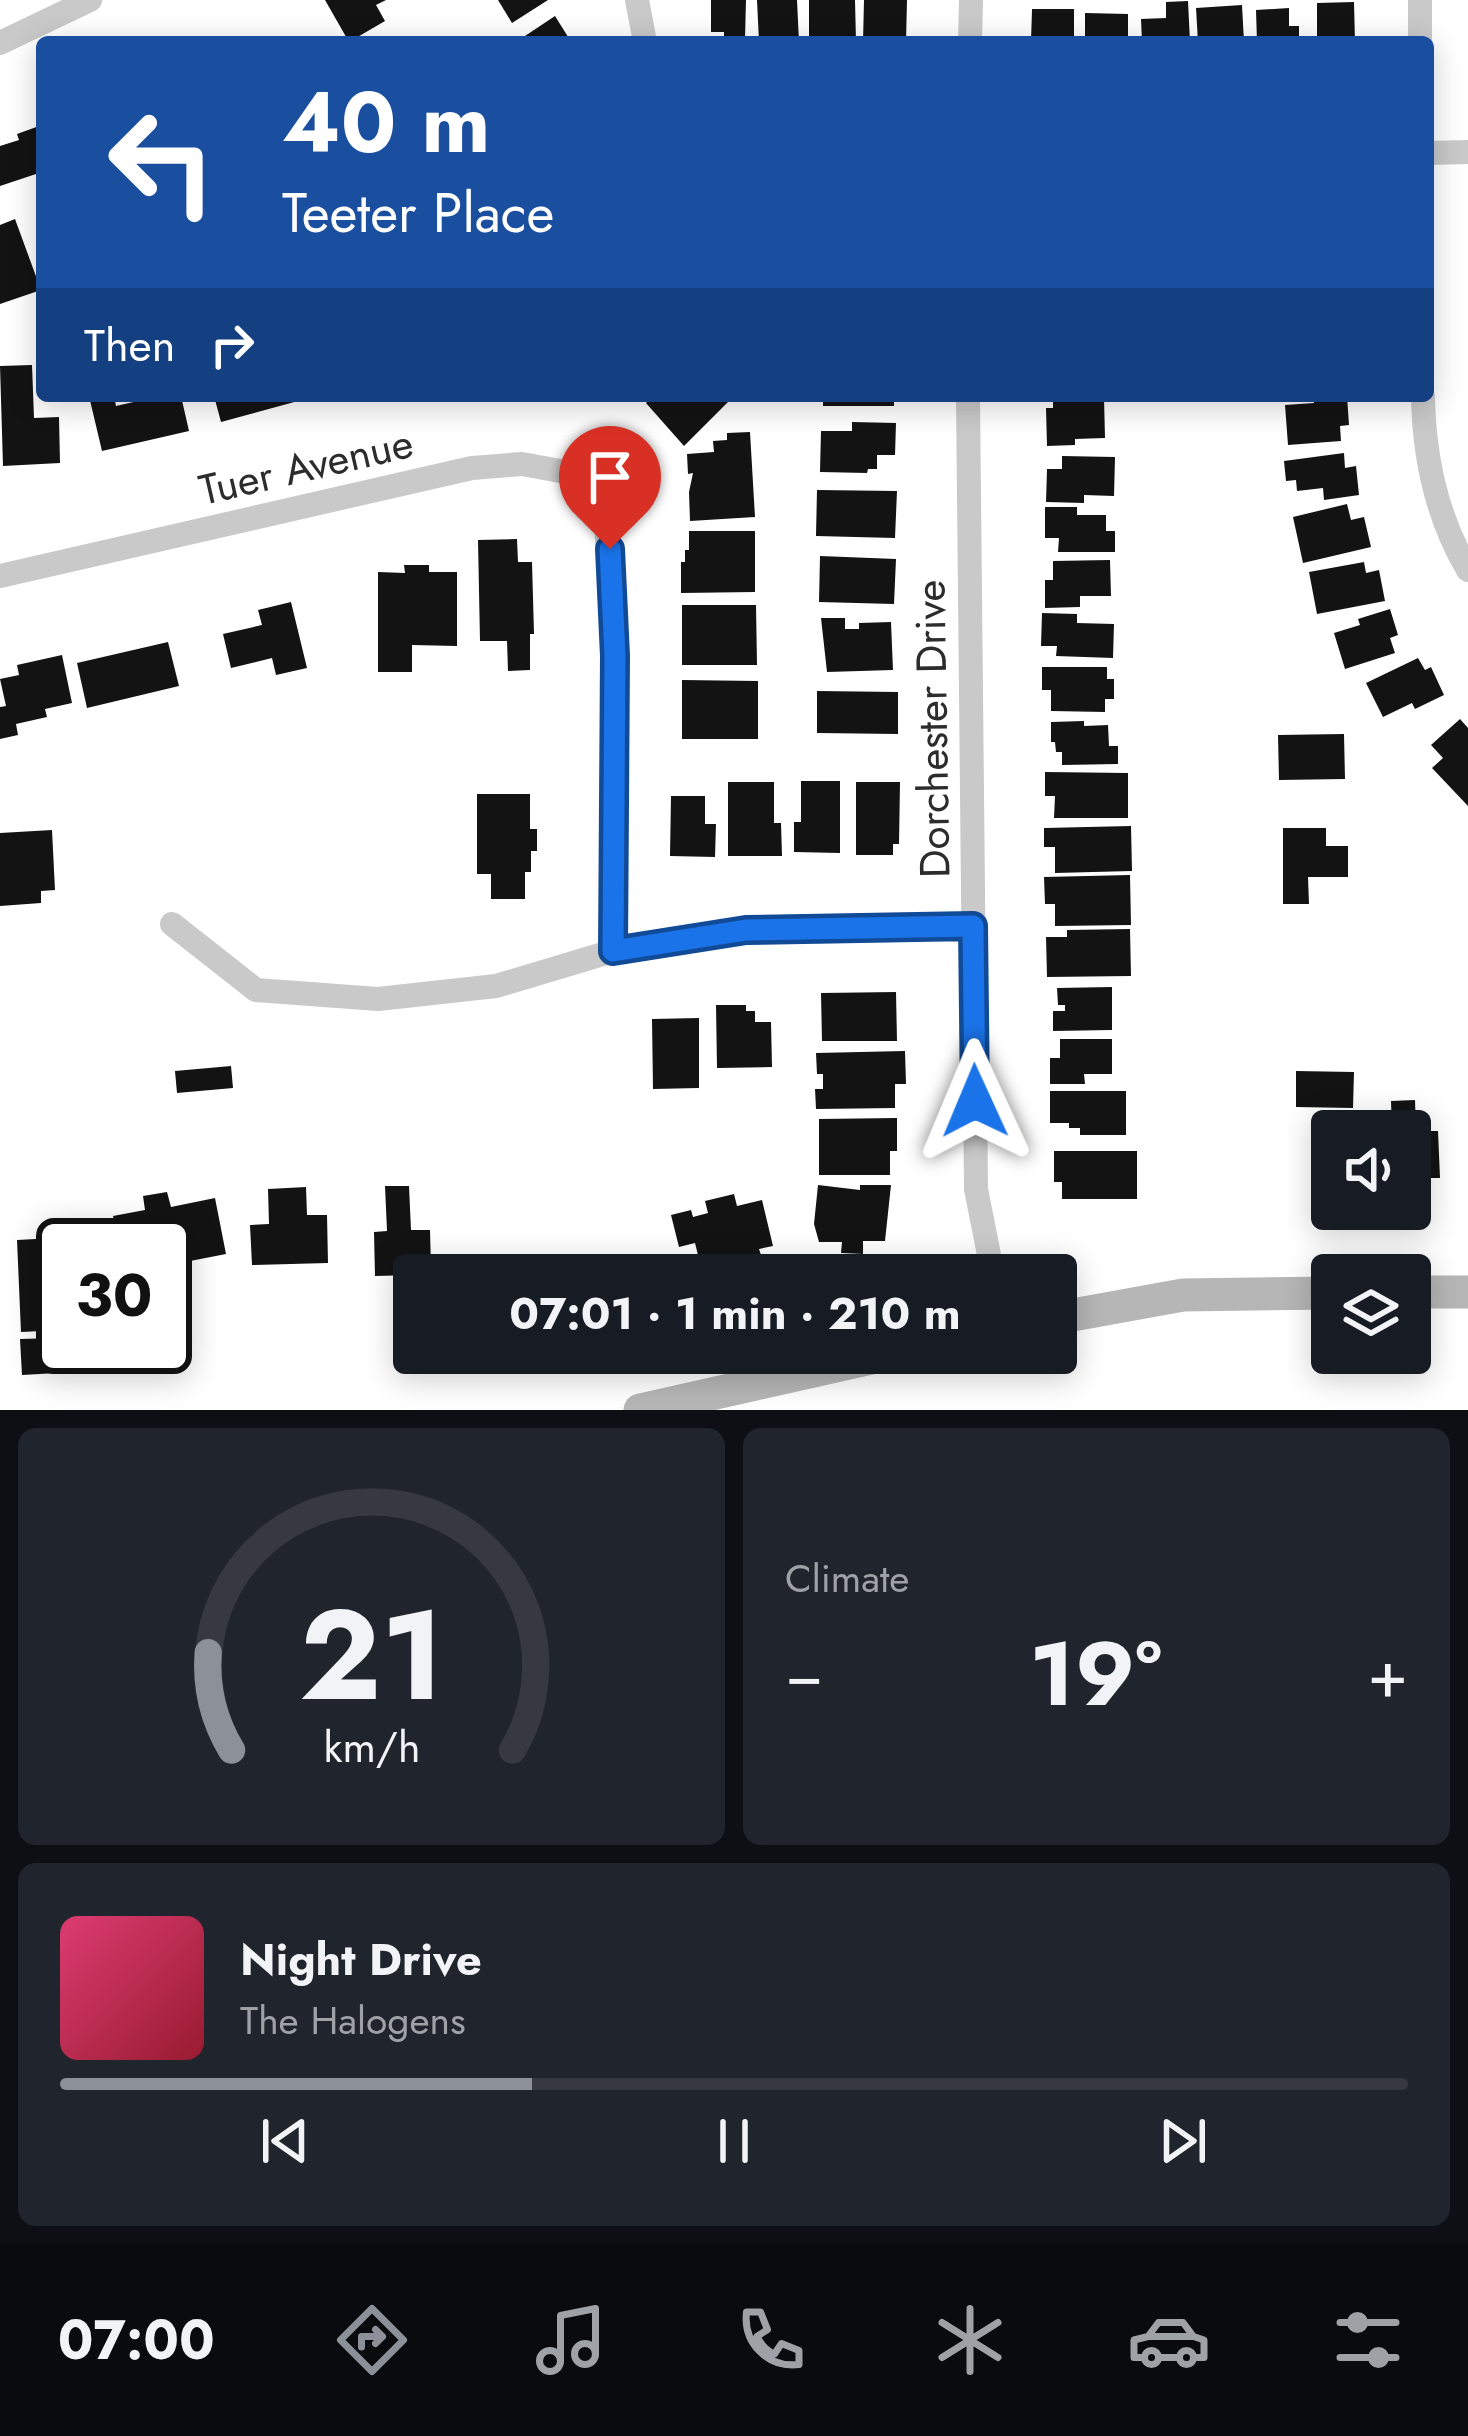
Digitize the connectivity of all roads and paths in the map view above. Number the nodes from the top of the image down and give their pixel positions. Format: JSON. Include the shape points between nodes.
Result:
{"nodes":[{"id":1,"x":90,"y":0,"type":"edge"},
{"id":2,"x":637,"y":0,"type":"edge"},
{"id":3,"x":971,"y":0,"type":"edge"},
{"id":4,"x":1420,"y":0,"type":"edge"},
{"id":5,"x":643,"y":36,"type":"edge"},
{"id":6,"x":970,"y":36,"type":"edge"},
{"id":7,"x":1420,"y":36,"type":"edge"},
{"id":8,"x":0,"y":44,"type":"edge"},
{"id":9,"x":1468,"y":152,"type":"edge"},
{"id":10,"x":1434,"y":153,"type":"edge"},
{"id":11,"x":968,"y":402,"type":"edge"},
{"id":12,"x":1424,"y":402,"type":"edge"},
{"id":13,"x":1468,"y":570,"type":"edge"},
{"id":14,"x":0,"y":576,"type":"edge"},
{"id":15,"x":172,"y":924,"type":"dead end"},
{"id":16,"x":973,"y":926,"type":"junction"},
{"id":17,"x":613,"y":951,"type":"junction"},
{"id":18,"x":989,"y":1254,"type":"edge"},
{"id":19,"x":1431,"y":1292,"type":"edge"},
{"id":20,"x":1468,"y":1292,"type":"edge"},
{"id":21,"x":1311,"y":1293,"type":"edge"},
{"id":22,"x":1077,"y":1314,"type":"edge"},
{"id":23,"x":800,"y":1374,"type":"edge"},
{"id":24,"x":640,"y":1410,"type":"edge"}],
"edges":[{"from":1,"to":8,"type":"street"},
{"from":2,"to":5,"type":"street"},
{"from":3,"to":6,"type":"street"},
{"from":4,"to":7,"type":"street"},
{"from":9,"to":10,"type":"street"},
{"from":11,"to":16,"type":"street","name":"Dorchester Drive"},
{"from":12,"to":13,"type":"street","via":[[1430,478]]},
{"from":14,"to":17,"type":"street","name":"Tuer Avenue","via":[[472,468],[522,464],[572,473],[605,509],[610,549]]},
{"from":15,"to":17,"type":"street","via":[[256,990],[378,999],[496,986]]},
{"from":16,"to":17,"type":"street","via":[[746,930]]},
{"from":16,"to":18,"type":"street","name":"Dorchester Drive","via":[[976,1189]]},
{"from":19,"to":20,"type":"main road"},
{"from":21,"to":22,"type":"main road","via":[[1183,1295]]},
{"from":23,"to":24,"type":"main road"}]}
